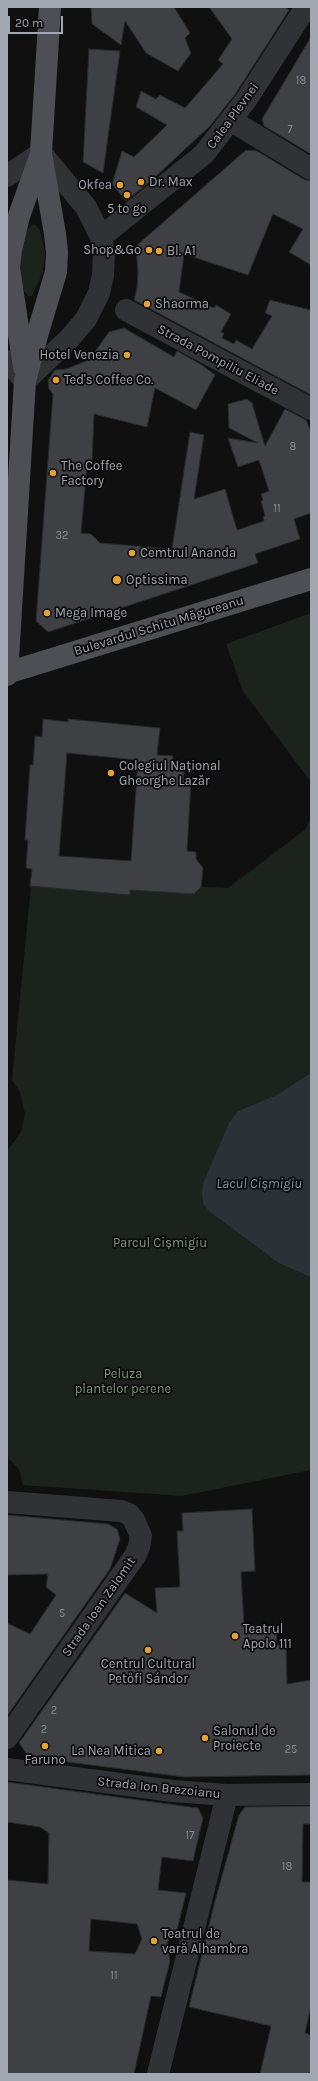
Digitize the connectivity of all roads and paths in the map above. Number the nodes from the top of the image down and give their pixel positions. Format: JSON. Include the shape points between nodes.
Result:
{"nodes":[{"id":1,"x":50,"y":7,"type":"edge"},
{"id":2,"x":306,"y":7,"type":"edge"},
{"id":3,"x":232,"y":121,"type":"junction"},
{"id":4,"x":41,"y":154,"type":"junction"},
{"id":5,"x":311,"y":169,"type":"edge"},
{"id":6,"x":7,"y":176,"type":"edge"},
{"id":7,"x":101,"y":237,"type":"junction"},
{"id":8,"x":126,"y":310,"type":"dead end"},
{"id":9,"x":7,"y":361,"type":"edge"},
{"id":10,"x":25,"y":381,"type":"junction"},
{"id":11,"x":311,"y":409,"type":"edge"},
{"id":12,"x":311,"y":579,"type":"edge"},
{"id":13,"x":7,"y":673,"type":"edge"},
{"id":14,"x":7,"y":1502,"type":"edge"},
{"id":15,"x":7,"y":1738,"type":"edge"},
{"id":16,"x":7,"y":1769,"type":"edge"},
{"id":17,"x":311,"y":1794,"type":"edge"},
{"id":18,"x":228,"y":1795,"type":"junction"},
{"id":19,"x":158,"y":2074,"type":"edge"}],
"edges":[{"from":1,"to":4,"type":"main road"},
{"from":2,"to":3,"type":"street","name":"Calea Plevnei"},
{"from":3,"to":5,"type":"street"},
{"from":3,"to":7,"type":"street","name":"Calea Plevnei","via":[[204,154]]},
{"from":4,"to":6,"type":"street"},
{"from":4,"to":7,"type":"street","via":[[86,207]]},
{"from":4,"to":10,"type":"main road","via":[[55,229],[56,272]]},
{"from":4,"to":10,"type":"main road","via":[[19,216],[9,268]]},
{"from":7,"to":10,"type":"street","via":[[104,253],[103,275],[92,309],[70,338]]},
{"from":8,"to":11,"type":"street","name":"Strada Pompiliu Eliade"},
{"from":9,"to":10,"type":"street"},
{"from":10,"to":13,"type":"main road"},
{"from":12,"to":13,"type":"main road","name":"Bulevardul Schitu Măgureanu"},
{"from":14,"to":15,"type":"street","name":"Strada Ioan Zalomit","via":[[121,1511],[129,1514],[134,1520],[141,1536],[134,1556]]},
{"from":16,"to":18,"type":"street","name":"Strada Ion Brezoianu","via":[[173,1791]]},
{"from":17,"to":18,"type":"street","name":"Strada Ion Brezoianu"},
{"from":18,"to":19,"type":"street"}]}
